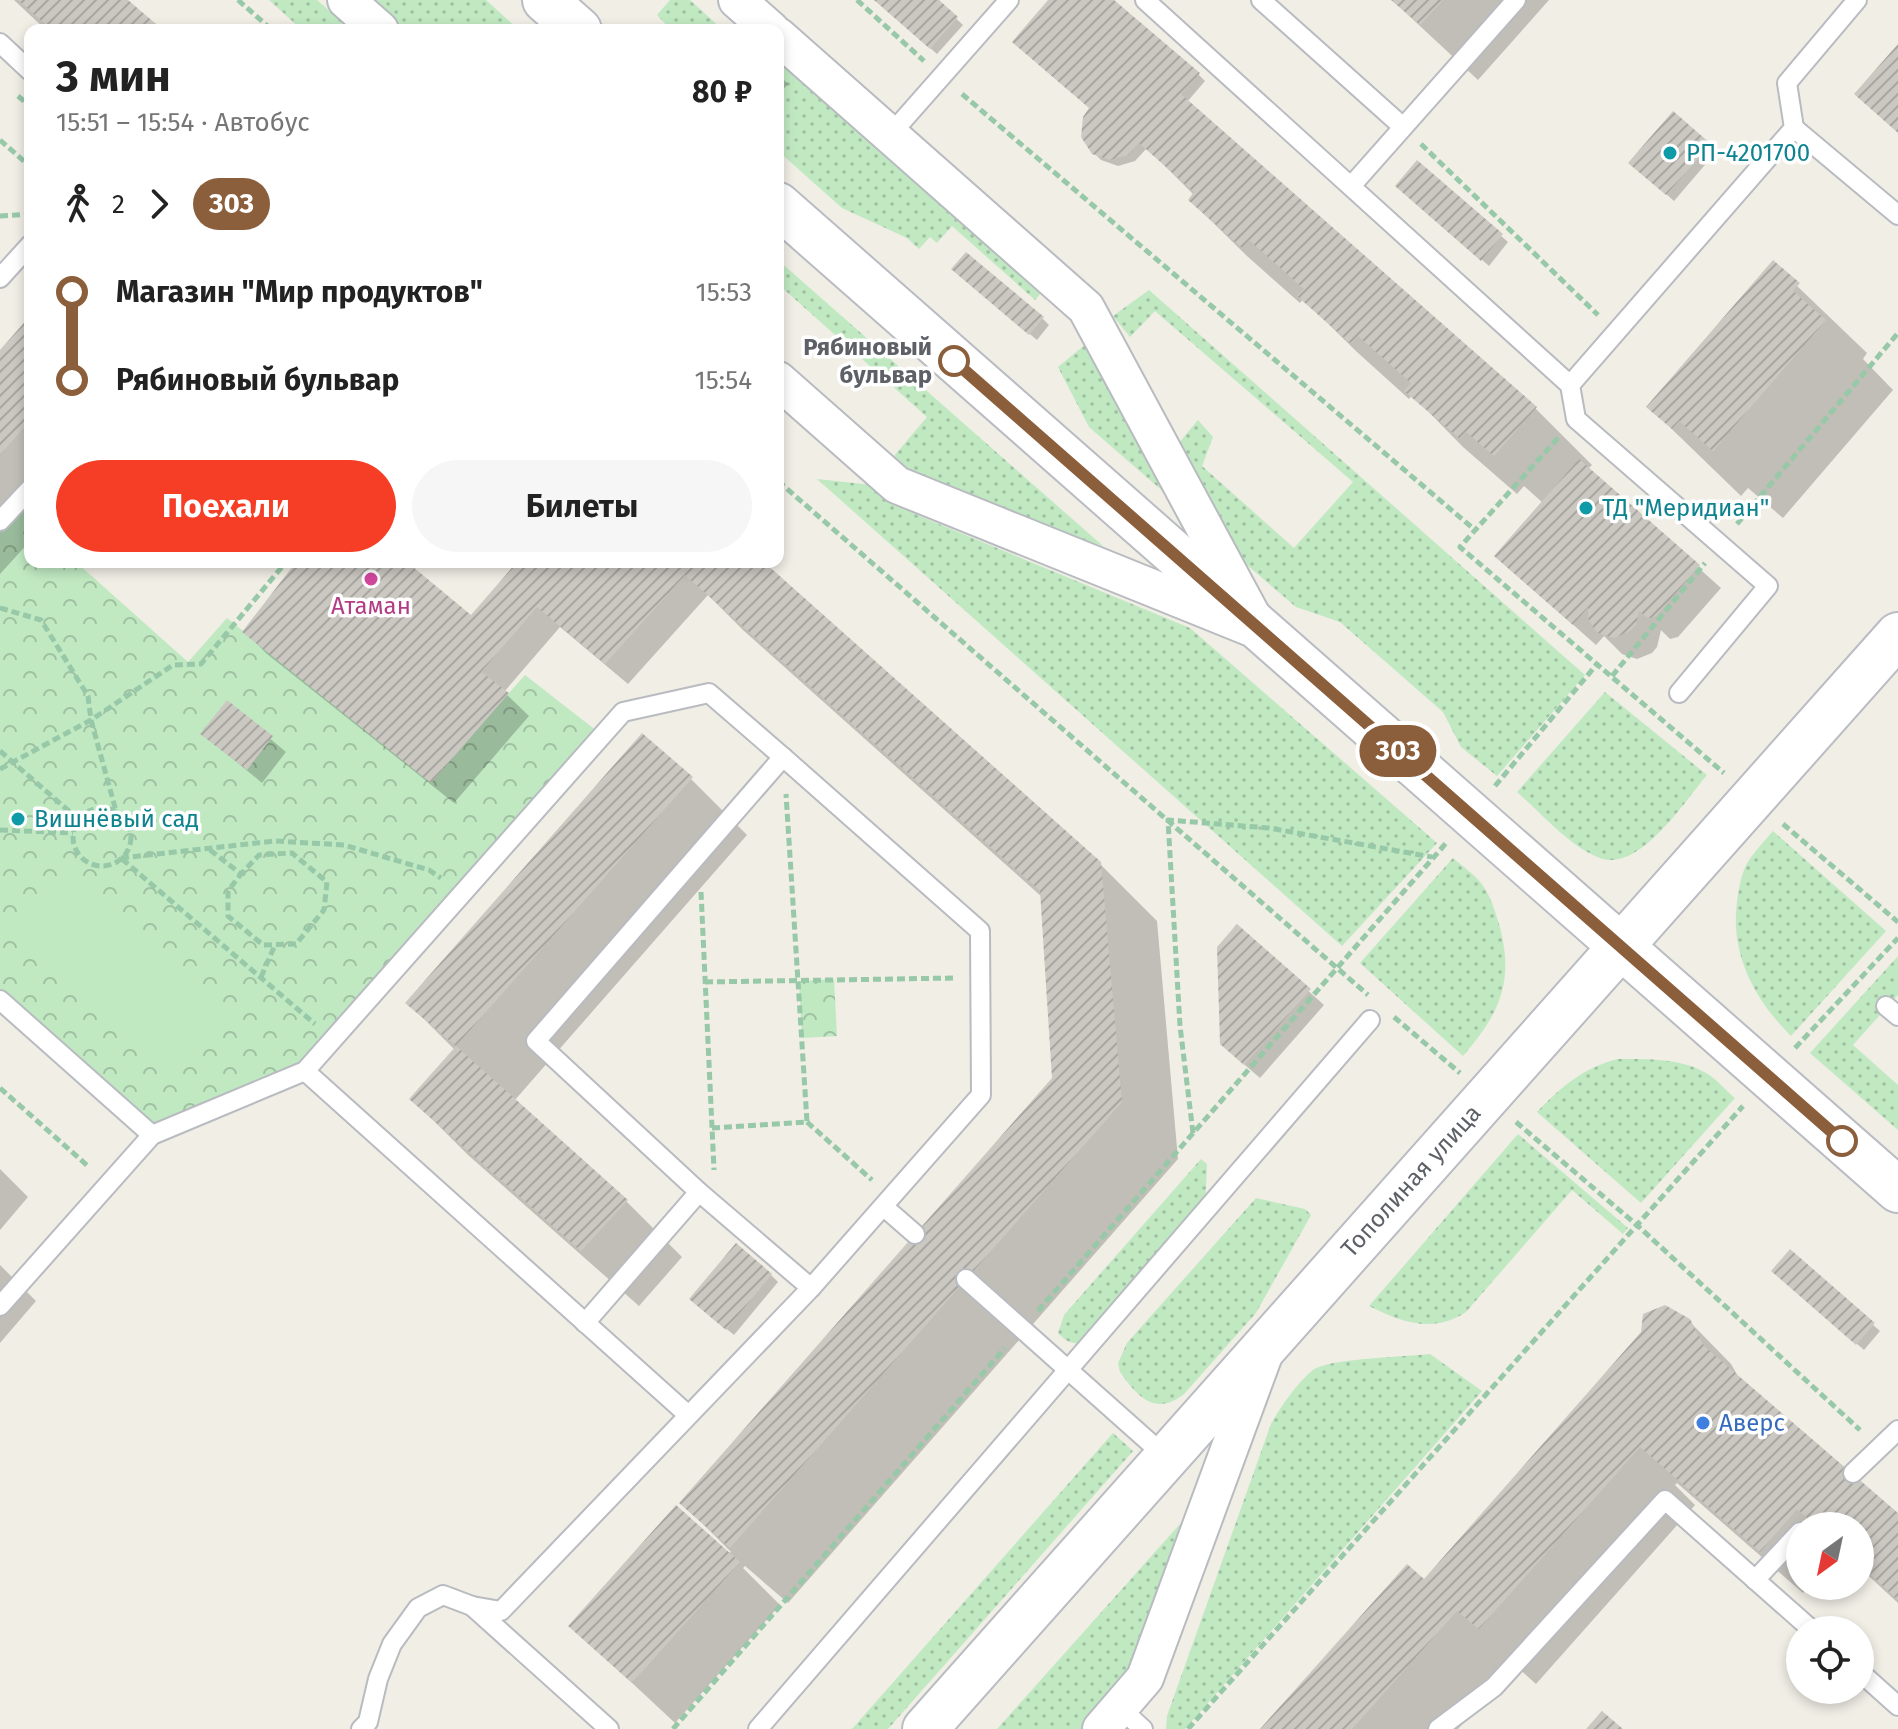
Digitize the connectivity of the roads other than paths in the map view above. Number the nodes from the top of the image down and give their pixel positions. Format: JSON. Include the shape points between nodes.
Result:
{"nodes":[{"id":1,"x":346,"y":0,"type":"edge"},
{"id":2,"x":545,"y":0,"type":"edge"},
{"id":3,"x":737,"y":0,"type":"edge"},
{"id":4,"x":1009,"y":0,"type":"edge"},
{"id":5,"x":1145,"y":0,"type":"edge"},
{"id":6,"x":1261,"y":0,"type":"edge"},
{"id":7,"x":1516,"y":0,"type":"edge"},
{"id":8,"x":1857,"y":0,"type":"edge"},
{"id":9,"x":373,"y":24,"type":"edge"},
{"id":10,"x":572,"y":24,"type":"edge"},
{"id":11,"x":764,"y":24,"type":"edge"},
{"id":12,"x":784,"y":41,"type":"edge"},
{"id":13,"x":0,"y":43,"type":"edge"},
{"id":14,"x":24,"y":65,"type":"edge"},
{"id":15,"x":1403,"y":127,"type":"junction"},
{"id":16,"x":1794,"y":128,"type":"junction"},
{"id":17,"x":890,"y":135,"type":"junction"},
{"id":18,"x":1352,"y":185,"type":"junction"},
{"id":19,"x":784,"y":210,"type":"edge"},
{"id":20,"x":1898,"y":215,"type":"edge"},
{"id":21,"x":24,"y":252,"type":"edge"},
{"id":22,"x":0,"y":278,"type":"edge"},
{"id":23,"x":784,"y":385,"type":"edge"},
{"id":24,"x":1570,"y":385,"type":"junction"},
{"id":25,"x":24,"y":495,"type":"edge"},
{"id":26,"x":0,"y":521,"type":"edge"},
{"id":27,"x":1260,"y":630,"type":"junction"},
{"id":28,"x":1898,"y":635,"type":"edge"},
{"id":29,"x":1679,"y":693,"type":"dead end"},
{"id":30,"x":783,"y":757,"type":"junction"},
{"id":31,"x":1622,"y":949,"type":"junction"},
{"id":32,"x":0,"y":1000,"type":"edge"},
{"id":33,"x":1377,"y":1014,"type":"road end"},
{"id":34,"x":305,"y":1071,"type":"junction"},
{"id":35,"x":152,"y":1135,"type":"junction"},
{"id":36,"x":1898,"y":1190,"type":"edge"},
{"id":37,"x":699,"y":1192,"type":"junction"},
{"id":38,"x":888,"y":1202,"type":"junction"},
{"id":39,"x":915,"y":1234,"type":"dead end"},
{"id":40,"x":966,"y":1279,"type":"dead end"},
{"id":41,"x":811,"y":1288,"type":"junction"},
{"id":42,"x":0,"y":1306,"type":"edge"},
{"id":43,"x":585,"y":1323,"type":"junction"},
{"id":44,"x":1271,"y":1338,"type":"junction"},
{"id":45,"x":1068,"y":1370,"type":"junction"},
{"id":46,"x":687,"y":1414,"type":"junction"},
{"id":47,"x":1898,"y":1430,"type":"edge"},
{"id":48,"x":1166,"y":1457,"type":"junction"},
{"id":49,"x":1853,"y":1473,"type":"dead end"},
{"id":50,"x":1786,"y":1547,"type":"edge"},
{"id":51,"x":1755,"y":1580,"type":"junction"},
{"id":52,"x":472,"y":1606,"type":"junction"},
{"id":53,"x":1796,"y":1616,"type":"edge"},
{"id":54,"x":1874,"y":1685,"type":"edge"},
{"id":55,"x":1898,"y":1706,"type":"edge"},
{"id":56,"x":1121,"y":1722,"type":"edge"},
{"id":57,"x":361,"y":1729,"type":"edge"},
{"id":58,"x":609,"y":1729,"type":"edge"},
{"id":59,"x":758,"y":1729,"type":"edge"},
{"id":60,"x":925,"y":1729,"type":"edge"},
{"id":61,"x":1438,"y":1729,"type":"edge"}],
"edges":[{"from":1,"to":9,"type":"street"},
{"from":2,"to":10,"type":"main road"},
{"from":3,"to":11,"type":"street"},
{"from":4,"to":17,"type":"lane"},
{"from":5,"to":18,"type":"lane"},
{"from":6,"to":15,"type":"lane"},
{"from":7,"to":15,"type":"lane"},
{"from":8,"to":16,"type":"lane","via":[[1787,83]]},
{"from":12,"to":17,"type":"street"},
{"from":13,"to":14,"type":"lane"},
{"from":15,"to":18,"type":"lane"},
{"from":16,"to":20,"type":"lane"},
{"from":16,"to":24,"type":"lane"},
{"from":17,"to":27,"type":"street","via":[[1086,308]]},
{"from":18,"to":24,"type":"lane"},
{"from":19,"to":27,"type":"main road"},
{"from":21,"to":22,"type":"lane"},
{"from":23,"to":27,"type":"street","via":[[897,485]]},
{"from":24,"to":29,"type":"lane","via":[[1576,419],[1768,586]]},
{"from":25,"to":26,"type":"lane"},
{"from":27,"to":31,"type":"main road"},
{"from":28,"to":31,"type":"main road","name":"Тополиная улица"},
{"from":30,"to":34,"type":"lane","via":[[709,693],[623,712]]},
{"from":30,"to":37,"type":"lane","via":[[536,1041]]},
{"from":30,"to":38,"type":"lane","via":[[980,931],[981,1095]]},
{"from":31,"to":36,"type":"main road"},
{"from":31,"to":44,"type":"main road","name":"Тополиная улица"},
{"from":32,"to":35,"type":"lane"},
{"from":33,"to":45,"type":"lane"},
{"from":34,"to":35,"type":"lane"},
{"from":34,"to":43,"type":"lane"},
{"from":35,"to":42,"type":"lane"},
{"from":37,"to":41,"type":"lane"},
{"from":37,"to":43,"type":"lane"},
{"from":38,"to":39,"type":"lane"},
{"from":38,"to":41,"type":"lane"},
{"from":40,"to":45,"type":"lane"},
{"from":41,"to":46,"type":"lane"},
{"from":43,"to":46,"type":"lane"},
{"from":44,"to":48,"type":"main road","name":"Тополиная улица"},
{"from":44,"to":56,"type":"street","via":[[1145,1678]]},
{"from":45,"to":48,"type":"lane"},
{"from":45,"to":59,"type":"lane"},
{"from":46,"to":52,"type":"lane","via":[[501,1611]]},
{"from":47,"to":49,"type":"lane"},
{"from":48,"to":60,"type":"main road","name":"Тополиная улица"},
{"from":50,"to":51,"type":"lane"},
{"from":51,"to":53,"type":"lane"},
{"from":51,"to":61,"type":"lane","via":[[1665,1500],[1494,1687]]},
{"from":52,"to":57,"type":"lane","via":[[443,1595],[418,1608],[392,1644],[368,1722]]},
{"from":52,"to":58,"type":"lane"},
{"from":54,"to":55,"type":"lane"}]}
